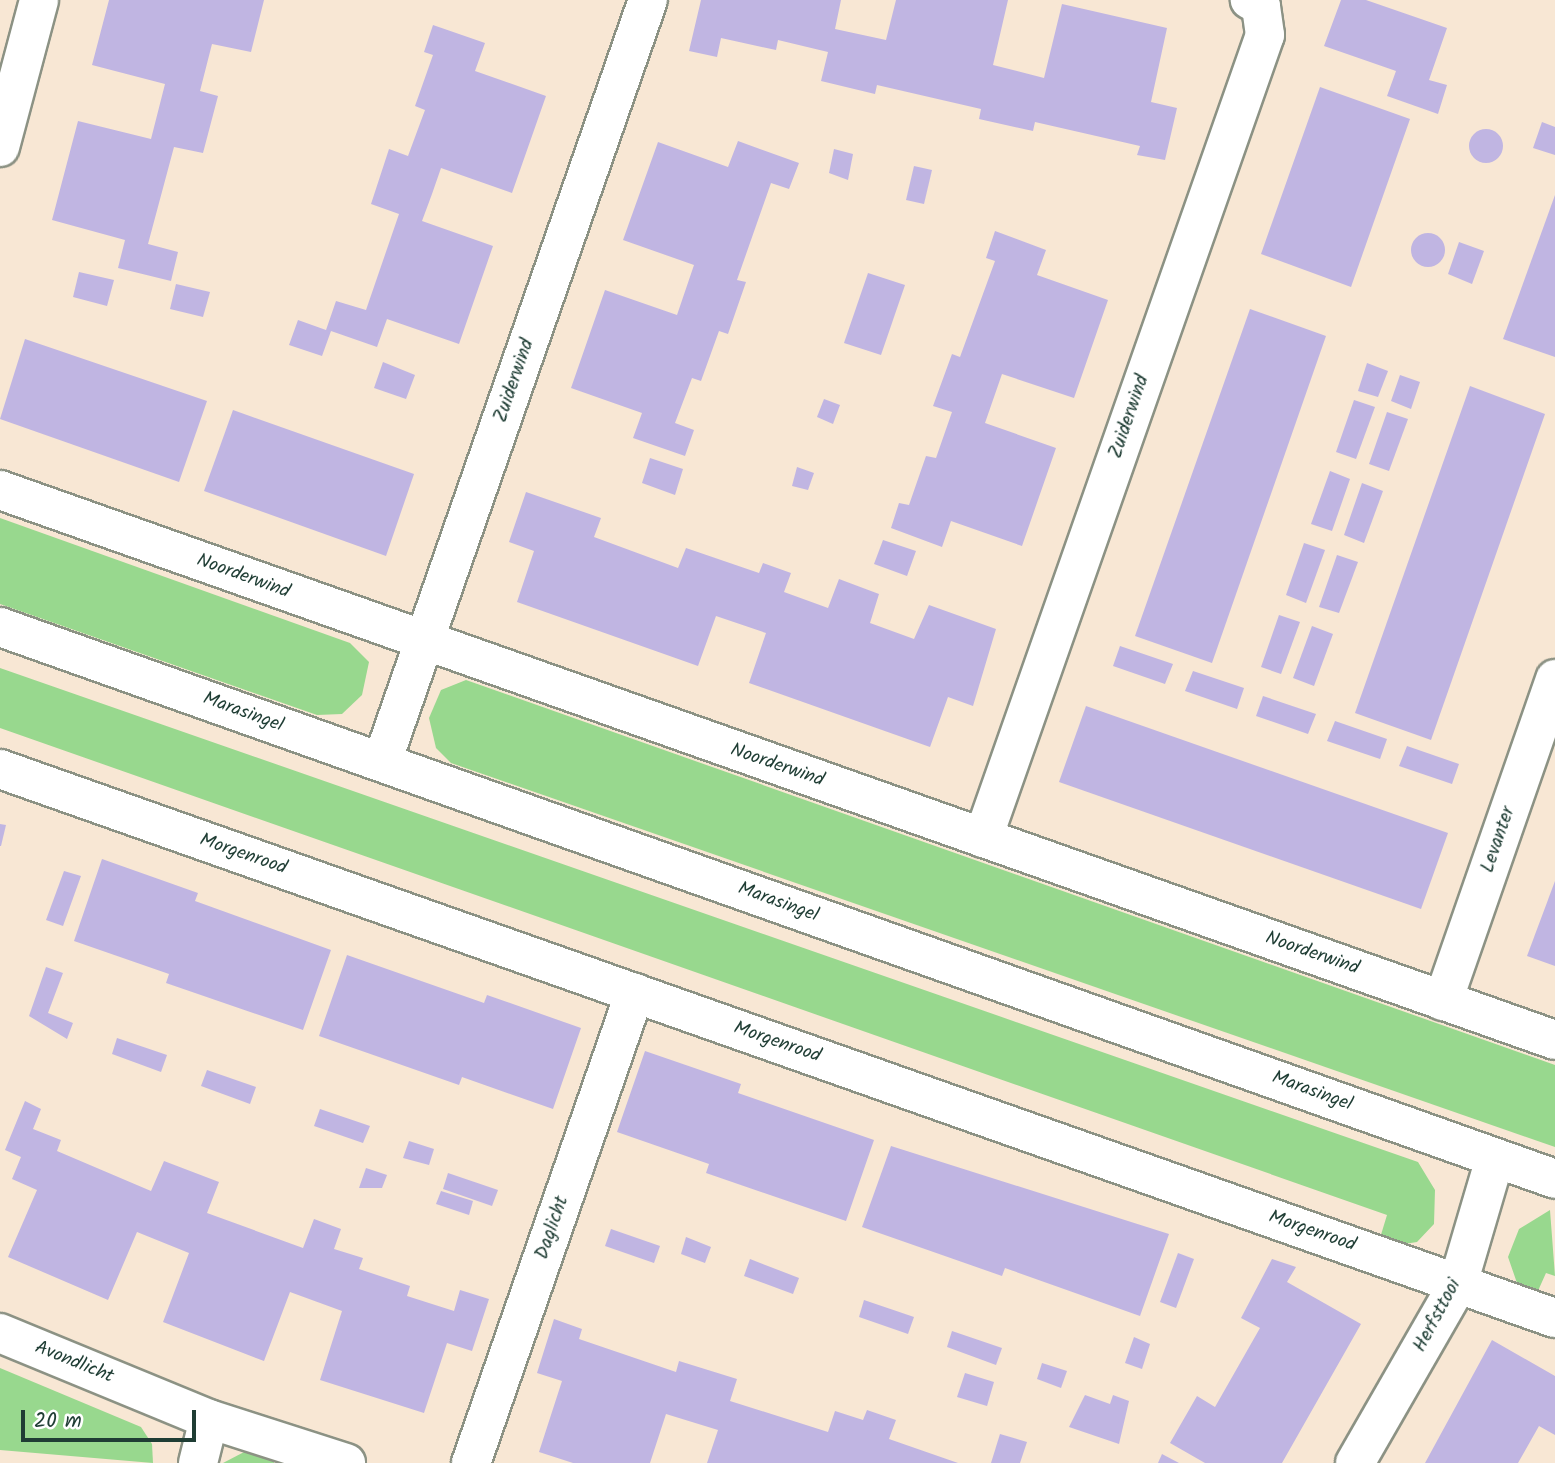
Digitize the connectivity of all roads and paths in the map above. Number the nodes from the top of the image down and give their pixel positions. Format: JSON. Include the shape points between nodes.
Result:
{"nodes":[{"id":1,"x":39,"y":0,"type":"edge"},
{"id":2,"x":648,"y":0,"type":"edge"},
{"id":3,"x":1250,"y":0,"type":"edge"},
{"id":4,"x":0,"y":147,"type":"edge"},
{"id":5,"x":0,"y":490,"type":"edge"},
{"id":6,"x":0,"y":627,"type":"edge"},
{"id":7,"x":424,"y":642,"type":"junction"},
{"id":8,"x":1555,"y":679,"type":"edge"},
{"id":9,"x":382,"y":762,"type":"junction"},
{"id":10,"x":0,"y":769,"type":"edge"},
{"id":11,"x":983,"y":838,"type":"junction"},
{"id":12,"x":635,"y":993,"type":"junction"},
{"id":13,"x":1443,"y":1001,"type":"junction"},
{"id":14,"x":1555,"y":1040,"type":"edge"},
{"id":15,"x":1495,"y":1158,"type":"junction"},
{"id":16,"x":1555,"y":1179,"type":"edge"},
{"id":17,"x":1458,"y":1284,"type":"junction"},
{"id":18,"x":1555,"y":1318,"type":"edge"},
{"id":19,"x":0,"y":1333,"type":"edge"},
{"id":20,"x":209,"y":1419,"type":"junction"},
{"id":21,"x":198,"y":1463,"type":"edge"},
{"id":22,"x":346,"y":1463,"type":"edge"},
{"id":23,"x":471,"y":1463,"type":"edge"},
{"id":24,"x":1355,"y":1463,"type":"edge"}],
"edges":[{"from":1,"to":4,"type":"street"},
{"from":2,"to":7,"type":"street","name":"Zuiderwind"},
{"from":3,"to":11,"type":"street","name":"Zuiderwind","via":[[1261,6],[1265,34]]},
{"from":5,"to":7,"type":"street","name":"Noorderwind"},
{"from":6,"to":9,"type":"street","name":"Marasingel"},
{"from":7,"to":9,"type":"street","name":"Zuiderwind"},
{"from":7,"to":11,"type":"street","name":"Noorderwind"},
{"from":8,"to":13,"type":"street","name":"Levanter"},
{"from":9,"to":15,"type":"street","name":"Marasingel"},
{"from":10,"to":12,"type":"street","name":"Morgenrood"},
{"from":11,"to":13,"type":"street","name":"Noorderwind"},
{"from":12,"to":17,"type":"street","name":"Morgenrood"},
{"from":12,"to":23,"type":"street","name":"Daglicht"},
{"from":13,"to":14,"type":"street","name":"Noorderwind"},
{"from":15,"to":16,"type":"street","name":"Marasingel"},
{"from":15,"to":17,"type":"street","name":"Herfsttooi"},
{"from":17,"to":18,"type":"street","name":"Morgenrood"},
{"from":17,"to":24,"type":"street","name":"Herfsttooi"},
{"from":19,"to":20,"type":"street","name":"Avondlicht"},
{"from":20,"to":21,"type":"street"},
{"from":20,"to":22,"type":"street","name":"Avondlicht"}]}
